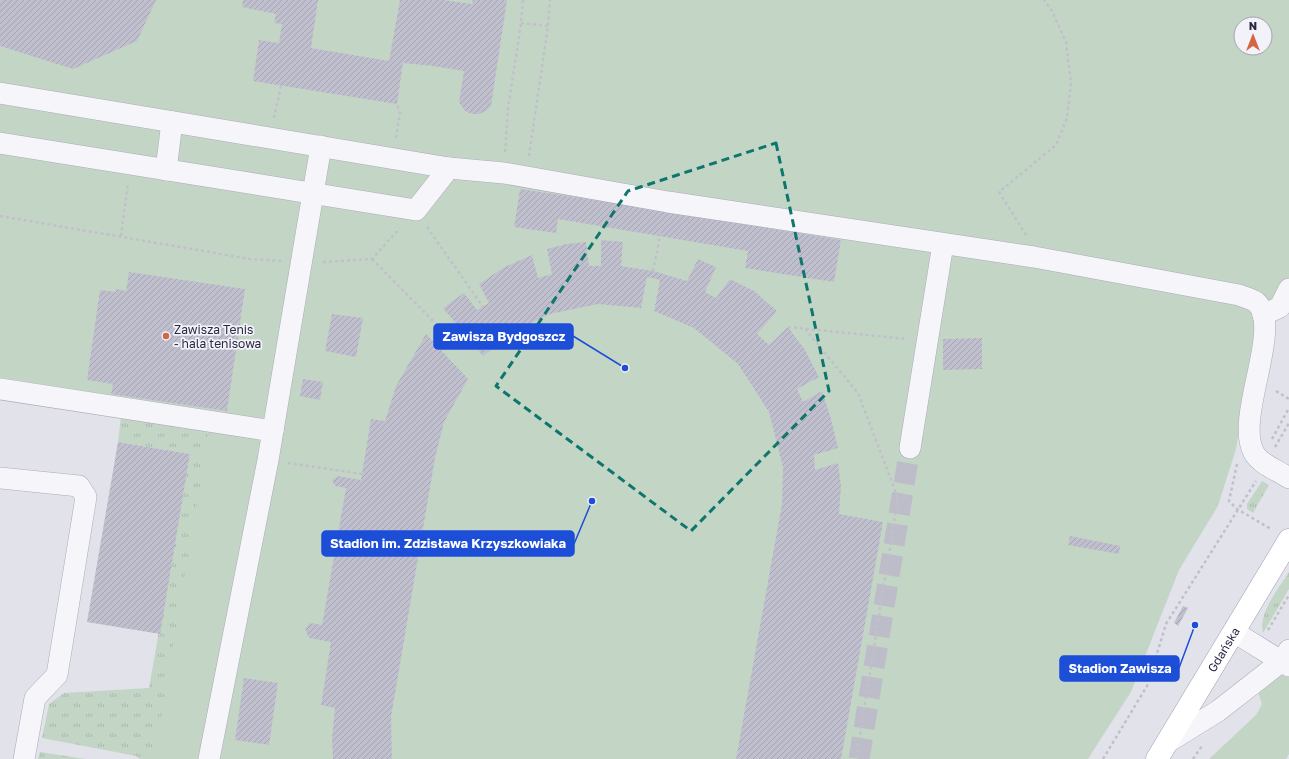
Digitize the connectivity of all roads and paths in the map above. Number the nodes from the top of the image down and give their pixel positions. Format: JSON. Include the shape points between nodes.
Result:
{"nodes":[{"id":1,"x":523,"y":0,"type":"edge"},
{"id":2,"x":550,"y":0,"type":"edge"},
{"id":3,"x":1044,"y":0,"type":"edge"},
{"id":4,"x":521,"y":23,"type":"junction"},
{"id":5,"x":548,"y":26,"type":"junction"},
{"id":6,"x":281,"y":86,"type":"dead end"},
{"id":7,"x":0,"y":92,"type":"edge"},
{"id":8,"x":397,"y":104,"type":"dead end"},
{"id":9,"x":172,"y":122,"type":"junction"},
{"id":10,"x":270,"y":138,"type":"junction"},
{"id":11,"x":0,"y":143,"type":"edge"},
{"id":12,"x":321,"y":146,"type":"junction"},
{"id":13,"x":393,"y":158,"type":"junction"},
{"id":14,"x":130,"y":165,"type":"junction"},
{"id":15,"x":449,"y":168,"type":"junction"},
{"id":16,"x":166,"y":170,"type":"junction"},
{"id":17,"x":504,"y":173,"type":"junction"},
{"id":18,"x":526,"y":176,"type":"junction"},
{"id":19,"x":313,"y":194,"type":"junction"},
{"id":20,"x":668,"y":202,"type":"junction"},
{"id":21,"x":416,"y":210,"type":"junction"},
{"id":22,"x":0,"y":216,"type":"edge"},
{"id":23,"x":1024,"y":232,"type":"dead end"},
{"id":24,"x":121,"y":236,"type":"junction"},
{"id":25,"x":943,"y":244,"type":"junction"},
{"id":26,"x":372,"y":259,"type":"junction"},
{"id":27,"x":300,"y":263,"type":"junction"},
{"id":28,"x":654,"y":271,"type":"dead end"},
{"id":29,"x":1289,"y":289,"type":"edge"},
{"id":30,"x":483,"y":307,"type":"dead end"},
{"id":31,"x":1263,"y":315,"type":"junction"},
{"id":32,"x":435,"y":323,"type":"dead end"},
{"id":33,"x":788,"y":327,"type":"dead end"},
{"id":34,"x":805,"y":329,"type":"junction"},
{"id":35,"x":927,"y":341,"type":"junction"},
{"id":36,"x":0,"y":389,"type":"edge"},
{"id":37,"x":1289,"y":410,"type":"edge"},
{"id":38,"x":1289,"y":424,"type":"edge"},
{"id":39,"x":273,"y":431,"type":"junction"},
{"id":40,"x":1248,"y":431,"type":"junction"},
{"id":41,"x":1270,"y":442,"type":"dead end"},
{"id":42,"x":1275,"y":447,"type":"dead end"},
{"id":43,"x":910,"y":448,"type":"tunnel mouth"},
{"id":44,"x":268,"y":460,"type":"junction"},
{"id":45,"x":362,"y":474,"type":"dead end"},
{"id":46,"x":0,"y":478,"type":"edge"},
{"id":47,"x":1258,"y":478,"type":"dead end"},
{"id":48,"x":1289,"y":478,"type":"edge"},
{"id":49,"x":1237,"y":509,"type":"junction"},
{"id":50,"x":1250,"y":517,"type":"dead end"},
{"id":51,"x":1289,"y":540,"type":"edge"},
{"id":52,"x":1234,"y":632,"type":"junction"},
{"id":53,"x":1287,"y":659,"type":"edge"},
{"id":54,"x":1162,"y":750,"type":"edge"},
{"id":55,"x":24,"y":759,"type":"edge"},
{"id":56,"x":209,"y":759,"type":"edge"},
{"id":57,"x":856,"y":759,"type":"edge"},
{"id":58,"x":1102,"y":759,"type":"edge"}],
"edges":[{"from":1,"to":4,"type":"path"},
{"from":2,"to":5,"type":"path"},
{"from":3,"to":23,"type":"path","via":[[1066,42],[1071,82],[1067,118],[1056,145],[1000,192]]},
{"from":4,"to":5,"type":"path"},
{"from":4,"to":17,"type":"path","via":[[508,109]]},
{"from":5,"to":18,"type":"path"},
{"from":6,"to":10,"type":"path"},
{"from":7,"to":9,"type":"lane"},
{"from":8,"to":13,"type":"path","via":[[400,113]]},
{"from":9,"to":10,"type":"lane"},
{"from":9,"to":16,"type":"lane"},
{"from":10,"to":12,"type":"lane"},
{"from":11,"to":14,"type":"lane"},
{"from":12,"to":13,"type":"lane"},
{"from":12,"to":19,"type":"lane"},
{"from":13,"to":15,"type":"lane"},
{"from":14,"to":16,"type":"lane"},
{"from":14,"to":24,"type":"path"},
{"from":15,"to":17,"type":"lane"},
{"from":15,"to":21,"type":"lane"},
{"from":16,"to":19,"type":"lane"},
{"from":17,"to":18,"type":"lane"},
{"from":18,"to":20,"type":"lane"},
{"from":19,"to":21,"type":"lane"},
{"from":19,"to":27,"type":"lane"},
{"from":20,"to":25,"type":"lane"},
{"from":20,"to":28,"type":"path"},
{"from":21,"to":26,"type":"path"},
{"from":21,"to":30,"type":"path"},
{"from":22,"to":24,"type":"path"},
{"from":24,"to":27,"type":"path","via":[[250,258]]},
{"from":25,"to":31,"type":"lane","via":[[1034,257],[1239,294],[1256,302]]},
{"from":25,"to":35,"type":"lane"},
{"from":26,"to":27,"type":"path"},
{"from":26,"to":32,"type":"path"},
{"from":27,"to":39,"type":"lane"},
{"from":29,"to":31,"type":"lane","via":[[1280,307]]},
{"from":31,"to":40,"type":"lane","via":[[1264,338]]},
{"from":33,"to":34,"type":"path"},
{"from":34,"to":35,"type":"path"},
{"from":34,"to":57,"type":"path","via":[[858,393],[898,498]]},
{"from":35,"to":43,"type":"lane"},
{"from":36,"to":39,"type":"lane"},
{"from":37,"to":41,"type":"path"},
{"from":38,"to":42,"type":"path"},
{"from":39,"to":44,"type":"lane"},
{"from":40,"to":48,"type":"lane","via":[[1257,457]]},
{"from":40,"to":49,"type":"path","via":[[1229,501]]},
{"from":44,"to":45,"type":"path"},
{"from":44,"to":56,"type":"lane"},
{"from":46,"to":55,"type":"lane","via":[[79,486],[86,497],[57,675],[35,698]]},
{"from":47,"to":49,"type":"path"},
{"from":49,"to":50,"type":"path"},
{"from":49,"to":58,"type":"path","via":[[1166,624],[1147,686]]},
{"from":51,"to":52,"type":"main road","name":"Gdańska"},
{"from":52,"to":53,"type":"lane"},
{"from":52,"to":54,"type":"main road","name":"Gdańska"},
{"from":53,"to":54,"type":"lane"}]}
